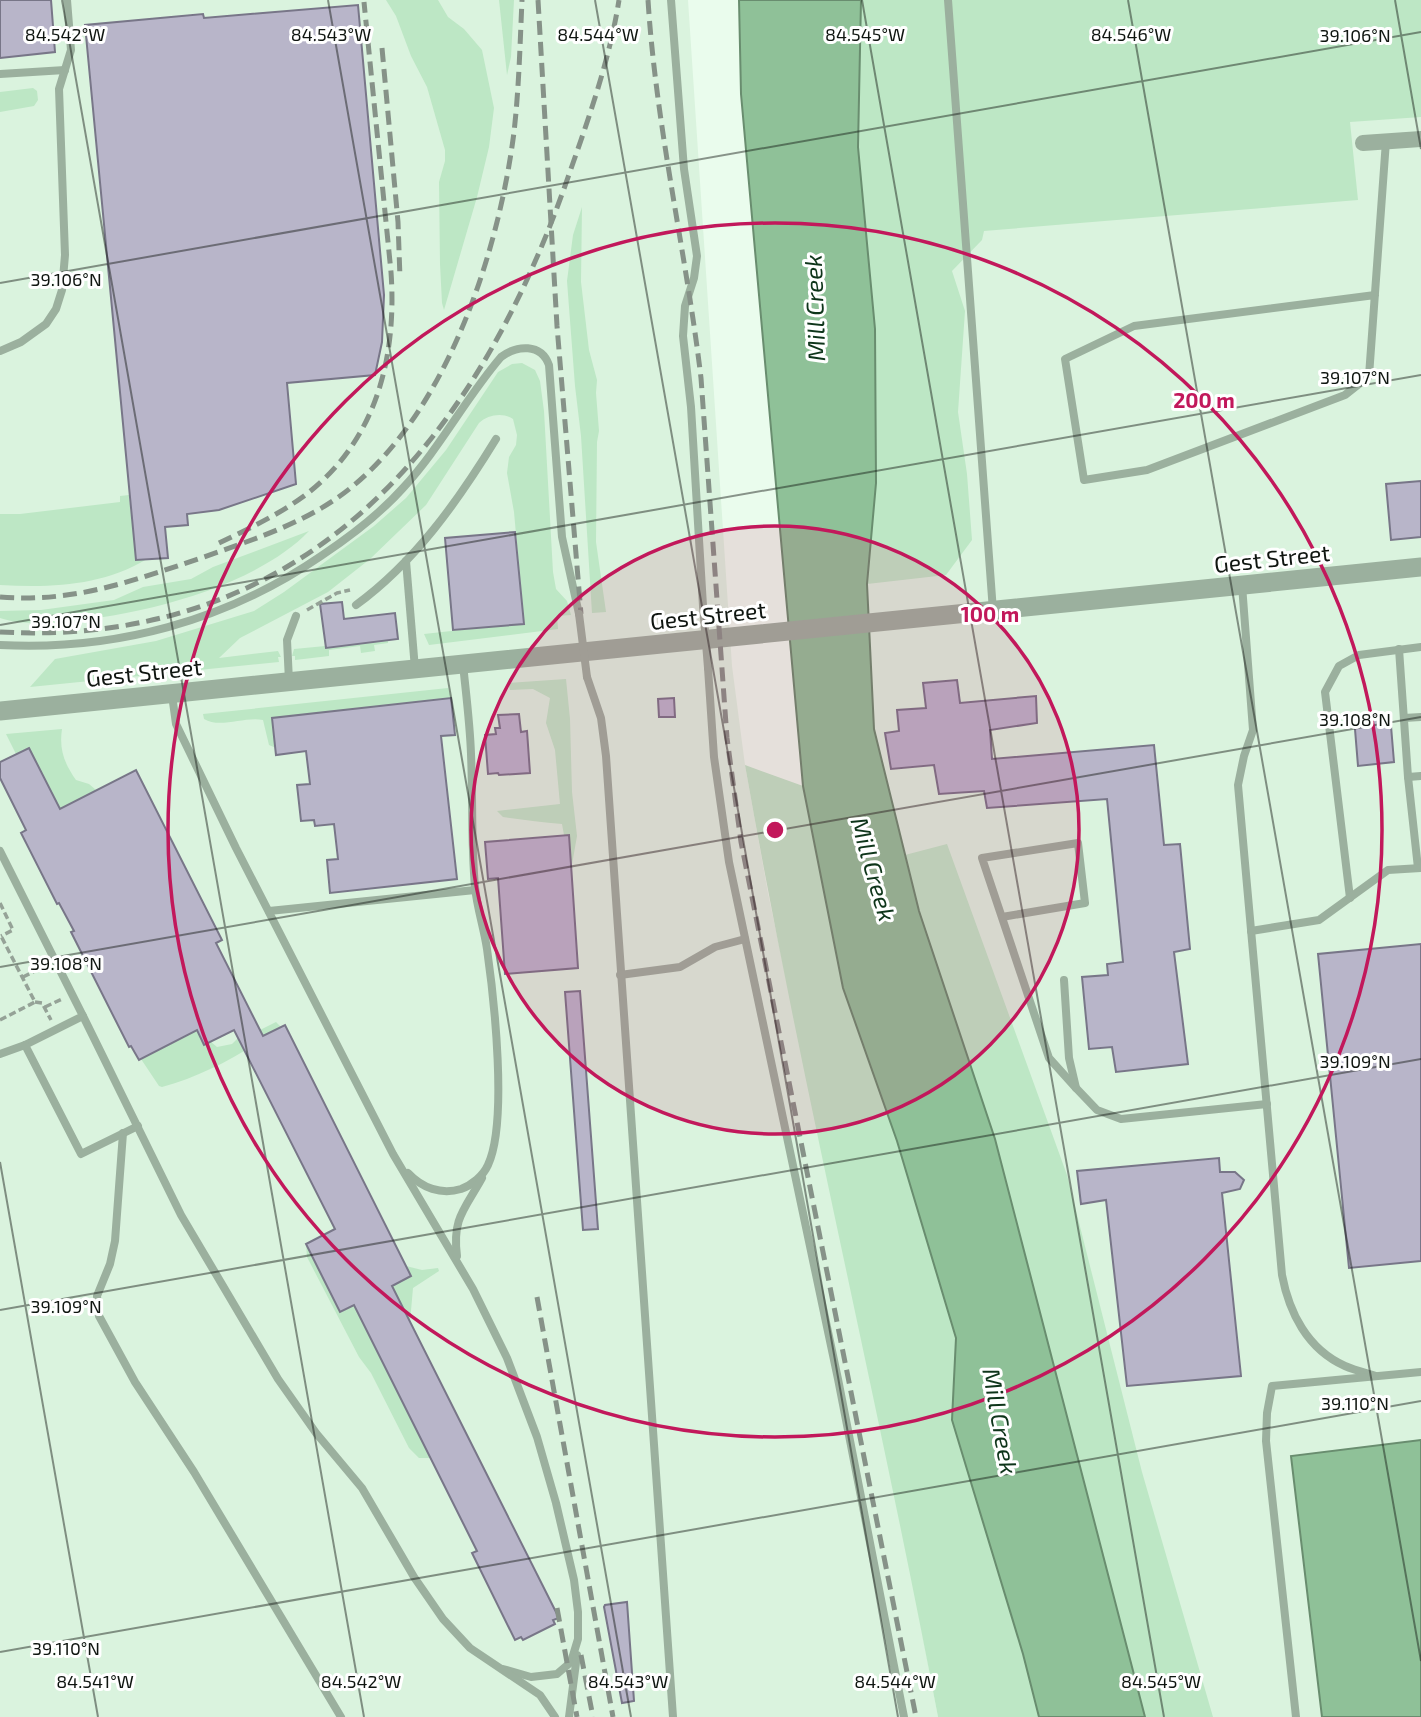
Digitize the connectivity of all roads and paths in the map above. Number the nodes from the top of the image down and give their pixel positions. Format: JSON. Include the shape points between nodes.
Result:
{"nodes":[{"id":1,"x":67,"y":0,"type":"edge"},
{"id":2,"x":671,"y":0,"type":"edge"},
{"id":3,"x":948,"y":0,"type":"edge"},
{"id":4,"x":65,"y":70,"type":"junction"},
{"id":5,"x":0,"y":74,"type":"edge"},
{"id":6,"x":1421,"y":138,"type":"edge"},
{"id":7,"x":1386,"y":141,"type":"junction"},
{"id":8,"x":1363,"y":143,"type":"dead end"},
{"id":9,"x":1375,"y":295,"type":"junction"},
{"id":10,"x":0,"y":351,"type":"edge"},
{"id":11,"x":496,"y":439,"type":"dead end"},
{"id":12,"x":406,"y":562,"type":"junction"},
{"id":13,"x":1421,"y":568,"type":"edge"},
{"id":14,"x":1242,"y":586,"type":"junction"},
{"id":15,"x":371,"y":594,"type":"junction"},
{"id":16,"x":356,"y":605,"type":"dead end"},
{"id":17,"x":993,"y":611,"type":"junction"},
{"id":18,"x":296,"y":616,"type":"joint"},
{"id":19,"x":0,"y":645,"type":"edge"},
{"id":20,"x":1421,"y":647,"type":"edge"},
{"id":21,"x":1399,"y":649,"type":"junction"},
{"id":22,"x":463,"y":664,"type":"junction"},
{"id":23,"x":415,"y":669,"type":"junction"},
{"id":24,"x":289,"y":681,"type":"junction"},
{"id":25,"x":172,"y":694,"type":"junction"},
{"id":26,"x":0,"y":711,"type":"edge"},
{"id":27,"x":1421,"y":717,"type":"edge"},
{"id":28,"x":1404,"y":718,"type":"junction"},
{"id":29,"x":1421,"y":776,"type":"edge"},
{"id":30,"x":1408,"y":777,"type":"junction"},
{"id":31,"x":0,"y":851,"type":"edge"},
{"id":32,"x":1420,"y":868,"type":"edge"},
{"id":33,"x":475,"y":890,"type":"junction"},
{"id":34,"x":1350,"y":898,"type":"junction"},
{"id":35,"x":0,"y":904,"type":"edge"},
{"id":36,"x":269,"y":911,"type":"junction"},
{"id":37,"x":1002,"y":917,"type":"junction"},
{"id":38,"x":1251,"y":931,"type":"junction"},
{"id":39,"x":1,"y":936,"type":"edge"},
{"id":40,"x":745,"y":939,"type":"junction"},
{"id":41,"x":30,"y":973,"type":"dead end"},
{"id":42,"x":620,"y":975,"type":"junction"},
{"id":43,"x":23,"y":977,"type":"junction"},
{"id":44,"x":1064,"y":980,"type":"dead end"},
{"id":45,"x":35,"y":1002,"type":"junction"},
{"id":46,"x":42,"y":1003,"type":"dead end"},
{"id":47,"x":83,"y":1016,"type":"junction"},
{"id":48,"x":0,"y":1020,"type":"edge"},
{"id":49,"x":25,"y":1045,"type":"junction"},
{"id":50,"x":0,"y":1054,"type":"edge"},
{"id":51,"x":1076,"y":1088,"type":"junction"},
{"id":52,"x":1267,"y":1104,"type":"junction"},
{"id":53,"x":138,"y":1126,"type":"junction"},
{"id":54,"x":123,"y":1133,"type":"junction"},
{"id":55,"x":393,"y":1154,"type":"junction"},
{"id":56,"x":488,"y":1166,"type":"junction"},
{"id":57,"x":460,"y":1267,"type":"junction"},
{"id":58,"x":1421,"y":1371,"type":"edge"},
{"id":59,"x":1376,"y":1376,"type":"junction"},
{"id":60,"x":578,"y":1624,"type":"junction"},
{"id":61,"x":503,"y":1670,"type":"junction"},
{"id":62,"x":341,"y":1717,"type":"edge"},
{"id":63,"x":555,"y":1717,"type":"edge"},
{"id":64,"x":569,"y":1717,"type":"edge"},
{"id":65,"x":673,"y":1717,"type":"edge"},
{"id":66,"x":904,"y":1717,"type":"edge"},
{"id":67,"x":1296,"y":1717,"type":"edge"}],
"edges":[{"from":1,"to":4,"type":"lane","via":[[71,50]]},
{"from":2,"to":40,"type":"lane","bridge":true,"via":[[684,169],[697,256],[683,336],[703,606],[723,832]]},
{"from":3,"to":17,"type":"lane"},
{"from":4,"to":5,"type":"lane"},
{"from":4,"to":10,"type":"lane","via":[[59,89],[65,255],[62,290],[46,324]]},
{"from":6,"to":7,"type":"street"},
{"from":7,"to":8,"type":"street"},
{"from":7,"to":9,"type":"lane"},
{"from":9,"to":9,"type":"lane","via":[[1369,376],[1345,395],[1147,470],[1084,480],[1065,359],[1134,326]]},
{"from":11,"to":12,"type":"lane","via":[[458,497]]},
{"from":12,"to":15,"type":"lane"},
{"from":12,"to":23,"type":"lane"},
{"from":13,"to":14,"type":"street","name":"Gest Street"},
{"from":14,"to":17,"type":"street","name":"Gest Street"},
{"from":14,"to":38,"type":"lane","via":[[1253,730],[1238,785]]},
{"from":15,"to":16,"type":"lane"},
{"from":15,"to":18,"type":"path","via":[[337,593]]},
{"from":17,"to":22,"type":"street","name":"Gest Street"},
{"from":18,"to":24,"type":"lane","via":[[286,645]]},
{"from":19,"to":42,"type":"lane","bridge":true,"via":[[102,641],[167,629],[232,607],[293,575],[386,505],[426,462],[501,357],[526,347],[543,354],[549,365],[562,537],[587,677],[605,741]]},
{"from":20,"to":21,"type":"lane"},
{"from":21,"to":28,"type":"lane"},
{"from":21,"to":34,"type":"lane","via":[[1359,655],[1339,666],[1325,692]]},
{"from":22,"to":23,"type":"street","name":"Gest Street"},
{"from":22,"to":33,"type":"lane"},
{"from":23,"to":24,"type":"street","name":"Gest Street"},
{"from":24,"to":25,"type":"street","name":"Gest Street"},
{"from":25,"to":26,"type":"street","name":"Gest Street"},
{"from":25,"to":36,"type":"lane","via":[[176,724]]},
{"from":27,"to":28,"type":"lane"},
{"from":28,"to":30,"type":"lane"},
{"from":29,"to":30,"type":"lane"},
{"from":30,"to":32,"type":"lane"},
{"from":31,"to":47,"type":"lane"},
{"from":32,"to":34,"type":"lane","via":[[1388,870]]},
{"from":33,"to":36,"type":"lane"},
{"from":33,"to":56,"type":"lane","via":[[488,959],[498,1088]]},
{"from":34,"to":38,"type":"lane","via":[[1319,919]]},
{"from":35,"to":39,"type":"path","via":[[13,930]]},
{"from":36,"to":55,"type":"lane"},
{"from":37,"to":37,"type":"lane","via":[[1085,903],[1078,843],[982,858]]},
{"from":37,"to":51,"type":"lane","via":[[1049,1058]]},
{"from":38,"to":52,"type":"lane"},
{"from":39,"to":43,"type":"path"},
{"from":40,"to":42,"type":"lane","via":[[715,947],[680,967]]},
{"from":40,"to":66,"type":"lane"},
{"from":41,"to":43,"type":"path"},
{"from":42,"to":65,"type":"lane"},
{"from":43,"to":45,"type":"path"},
{"from":44,"to":51,"type":"lane","via":[[1069,1058]]},
{"from":45,"to":46,"type":"path"},
{"from":45,"to":48,"type":"path"},
{"from":47,"to":49,"type":"lane"},
{"from":47,"to":53,"type":"lane"},
{"from":49,"to":50,"type":"lane"},
{"from":49,"to":54,"type":"lane","via":[[81,1154]]},
{"from":51,"to":52,"type":"lane","via":[[1097,1110],[1121,1119]]},
{"from":52,"to":59,"type":"lane","via":[[1287,1300],[1298,1326],[1321,1349],[1343,1365]]},
{"from":53,"to":54,"type":"lane"},
{"from":53,"to":61,"type":"lane","via":[[181,1215],[278,1379],[362,1488],[443,1619],[470,1648]]},
{"from":54,"to":62,"type":"lane","via":[[115,1241],[97,1296],[99,1316]]},
{"from":55,"to":56,"type":"lane","via":[[413,1179],[442,1191],[469,1185]]},
{"from":55,"to":57,"type":"lane"},
{"from":56,"to":57,"type":"lane","via":[[458,1220]]},
{"from":57,"to":60,"type":"lane","via":[[499,1340],[537,1437],[574,1580]]},
{"from":58,"to":59,"type":"lane"},
{"from":59,"to":67,"type":"lane","via":[[1272,1386],[1266,1441]]},
{"from":60,"to":61,"type":"lane","via":[[572,1658],[557,1674],[531,1676]]},
{"from":60,"to":64,"type":"lane"},
{"from":61,"to":63,"type":"lane","via":[[540,1695]]}]}
